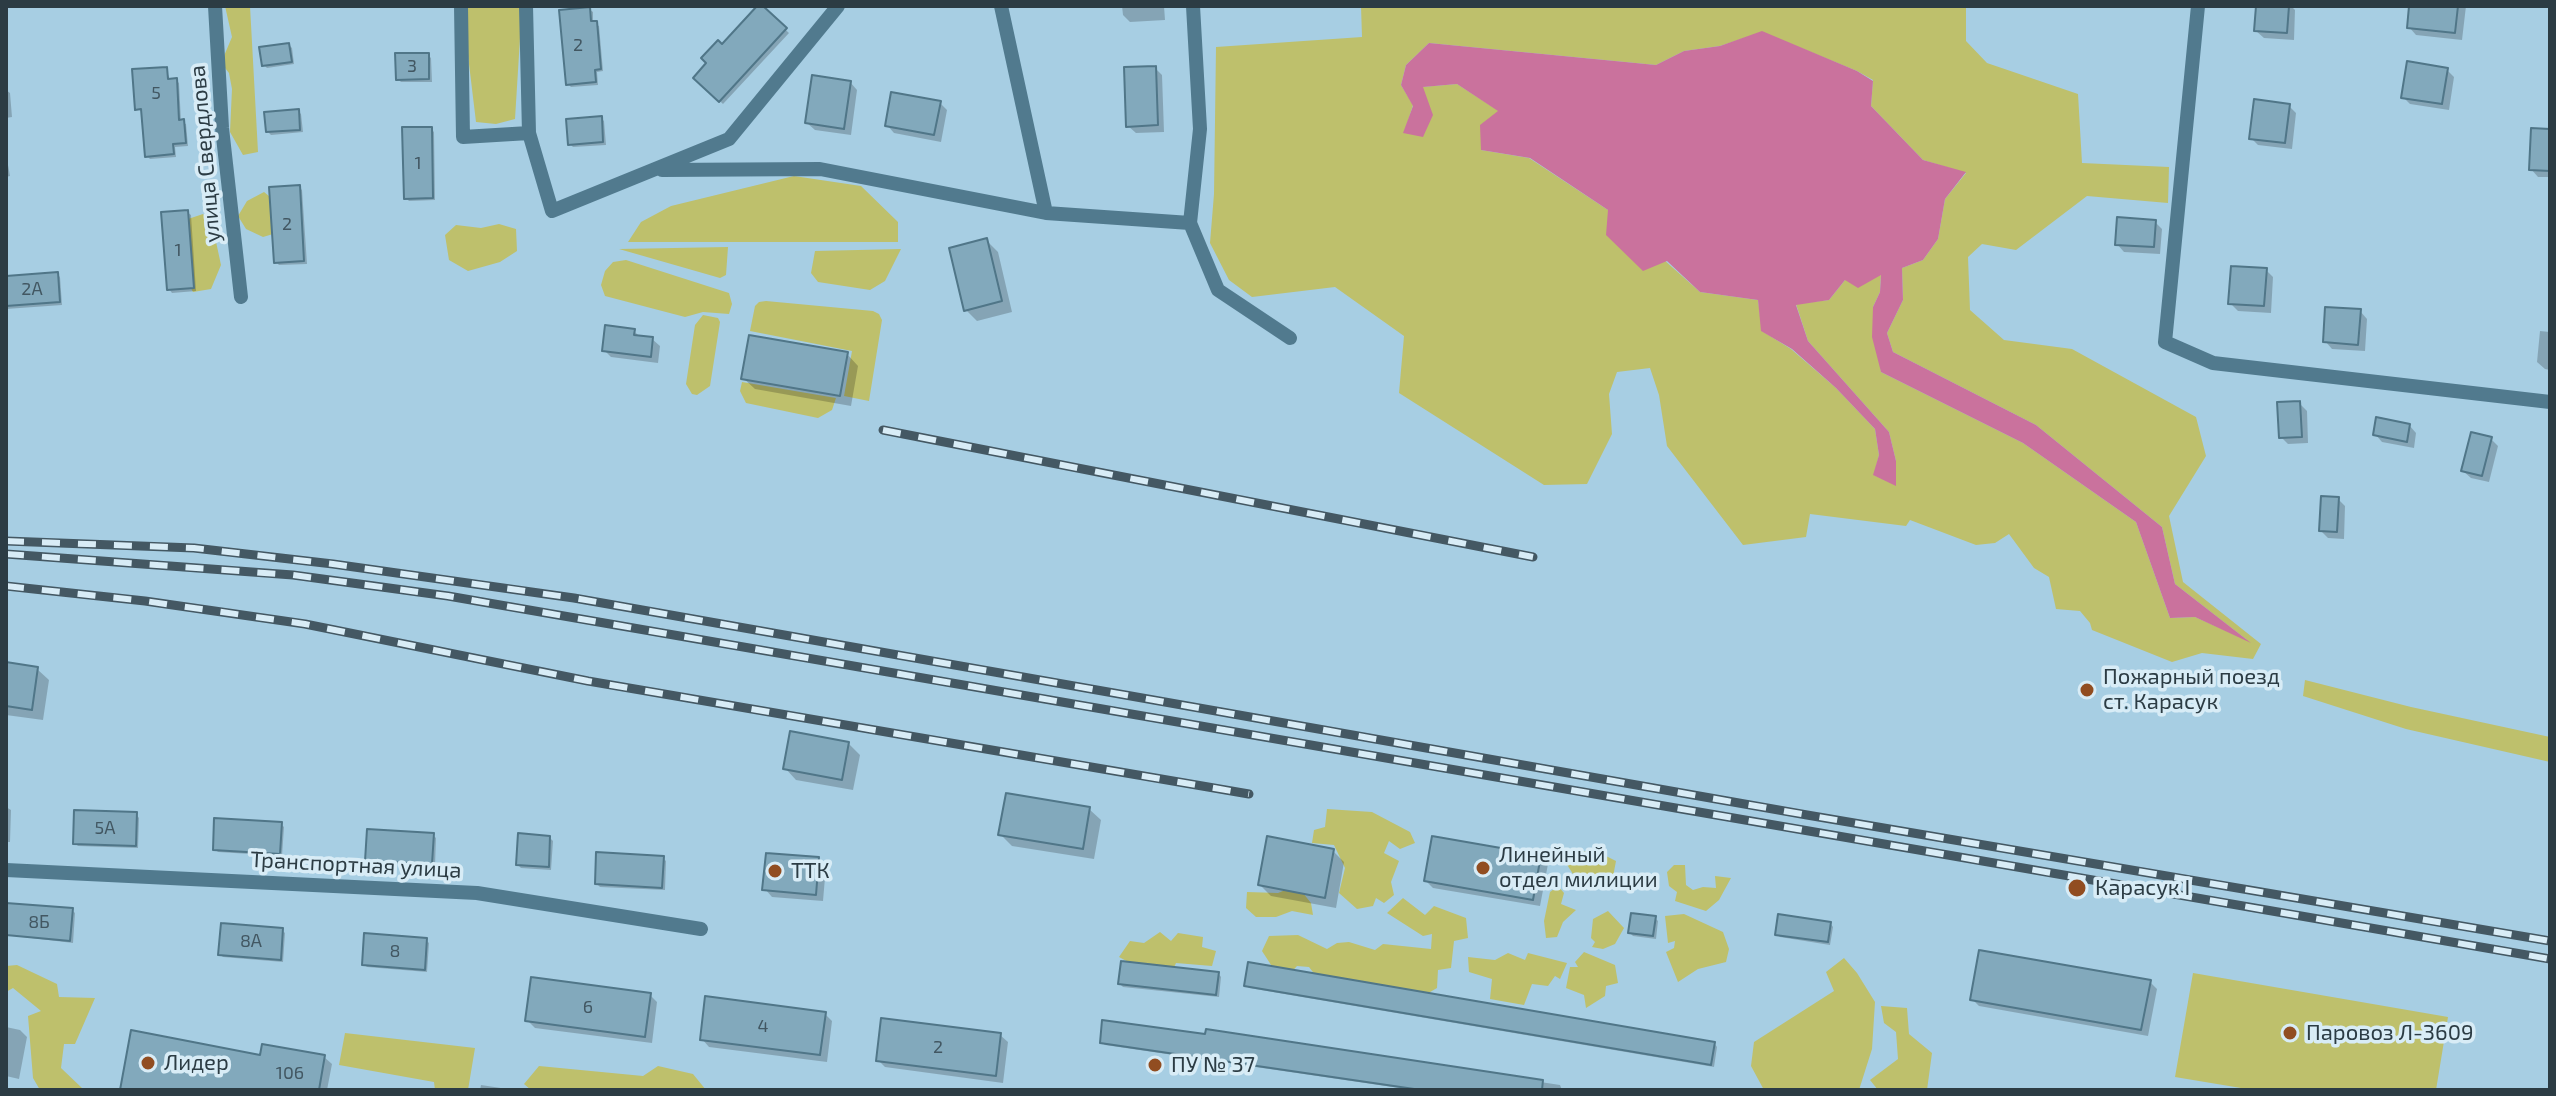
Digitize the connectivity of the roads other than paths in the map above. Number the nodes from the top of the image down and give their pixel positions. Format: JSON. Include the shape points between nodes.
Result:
{"nodes":[{"id":1,"x":215,"y":6,"type":"edge"},
{"id":2,"x":461,"y":6,"type":"edge"},
{"id":3,"x":526,"y":6,"type":"edge"},
{"id":4,"x":838,"y":6,"type":"edge"},
{"id":5,"x":1001,"y":6,"type":"edge"},
{"id":6,"x":1193,"y":6,"type":"edge"},
{"id":7,"x":2198,"y":6,"type":"edge"},
{"id":8,"x":529,"y":133,"type":"junction"},
{"id":9,"x":654,"y":170,"type":"junction"},
{"id":10,"x":1046,"y":213,"type":"junction"},
{"id":11,"x":1190,"y":223,"type":"junction"},
{"id":12,"x":241,"y":297,"type":"dead end"},
{"id":13,"x":1290,"y":338,"type":"dead end"},
{"id":14,"x":2550,"y":402,"type":"edge"},
{"id":15,"x":6,"y":870,"type":"edge"},
{"id":16,"x":701,"y":929,"type":"dead end"}],
"edges":[{"from":1,"to":12,"type":"street","name":"улица Свердлова"},
{"from":2,"to":8,"type":"street","via":[[463,137]]},
{"from":3,"to":8,"type":"street"},
{"from":4,"to":9,"type":"street","via":[[729,139]]},
{"from":5,"to":10,"type":"street"},
{"from":6,"to":11,"type":"street","via":[[1200,129]]},
{"from":7,"to":14,"type":"street","via":[[2165,342],[2213,363]]},
{"from":8,"to":9,"type":"street","via":[[552,211]]},
{"from":9,"to":10,"type":"street","via":[[820,169]]},
{"from":10,"to":11,"type":"street"},
{"from":11,"to":13,"type":"street","via":[[1218,290]]},
{"from":15,"to":16,"type":"street","name":"Транспортная улица","via":[[477,893]]}]}
